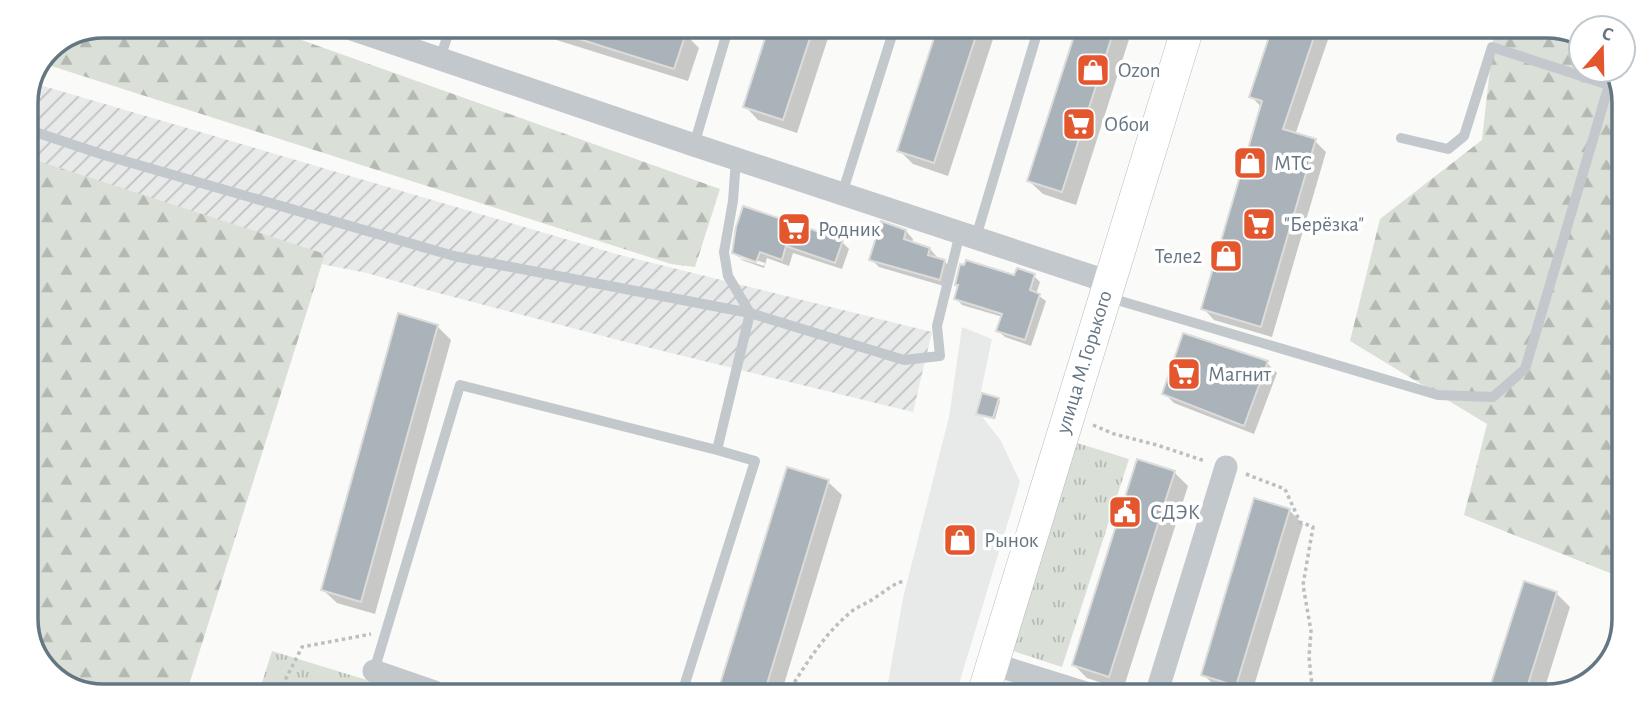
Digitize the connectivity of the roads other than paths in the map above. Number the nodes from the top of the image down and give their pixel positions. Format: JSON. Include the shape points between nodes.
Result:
{"nodes":[{"id":1,"x":378,"y":38,"type":"edge"},
{"id":2,"x":447,"y":38,"type":"edge"},
{"id":3,"x":725,"y":38,"type":"edge"},
{"id":4,"x":891,"y":38,"type":"edge"},
{"id":5,"x":1035,"y":38,"type":"edge"},
{"id":6,"x":1185,"y":38,"type":"edge"},
{"id":7,"x":440,"y":59,"type":"junction"},
{"id":8,"x":39,"y":133,"type":"edge"},
{"id":9,"x":1401,"y":138,"type":"dead end"},
{"id":10,"x":694,"y":145,"type":"junction"},
{"id":11,"x":736,"y":159,"type":"junction"},
{"id":12,"x":842,"y":194,"type":"junction"},
{"id":13,"x":968,"y":235,"type":"junction"},
{"id":14,"x":1107,"y":289,"type":"junction"},
{"id":15,"x":750,"y":313,"type":"junction"},
{"id":16,"x":717,"y":450,"type":"junction"},
{"id":17,"x":1226,"y":467,"type":"road end"},
{"id":18,"x":993,"y":664,"type":"junction"},
{"id":19,"x":373,"y":671,"type":"joint"},
{"id":20,"x":411,"y":684,"type":"edge"},
{"id":21,"x":685,"y":684,"type":"edge"},
{"id":22,"x":987,"y":684,"type":"edge"},
{"id":23,"x":1057,"y":684,"type":"edge"},
{"id":24,"x":1159,"y":684,"type":"edge"}],
"edges":[{"from":1,"to":7,"type":"street"},
{"from":2,"to":7,"type":"lane"},
{"from":3,"to":10,"type":"lane"},
{"from":4,"to":12,"type":"lane"},
{"from":5,"to":13,"type":"lane"},
{"from":6,"to":14,"type":"main road","name":"улица М.Горького"},
{"from":7,"to":10,"type":"street"},
{"from":8,"to":15,"type":"lane","via":[[454,256]]},
{"from":9,"to":14,"type":"lane","via":[[1448,149],[1464,136],[1492,47],[1609,85],[1525,369],[1493,397],[1438,394]]},
{"from":10,"to":11,"type":"street"},
{"from":11,"to":12,"type":"street"},
{"from":11,"to":15,"type":"lane","via":[[724,252],[728,276]]},
{"from":12,"to":13,"type":"street"},
{"from":13,"to":14,"type":"street"},
{"from":13,"to":15,"type":"lane","via":[[937,326],[940,356],[904,360]]},
{"from":14,"to":18,"type":"main road","name":"улица М.Горького"},
{"from":15,"to":16,"type":"lane"},
{"from":16,"to":19,"type":"lane","via":[[460,386]]},
{"from":16,"to":21,"type":"lane","via":[[755,461]]},
{"from":17,"to":24,"type":"street"},
{"from":18,"to":22,"type":"main road","name":"улица М.Горького"},
{"from":18,"to":23,"type":"street"},
{"from":19,"to":20,"type":"street"}]}
